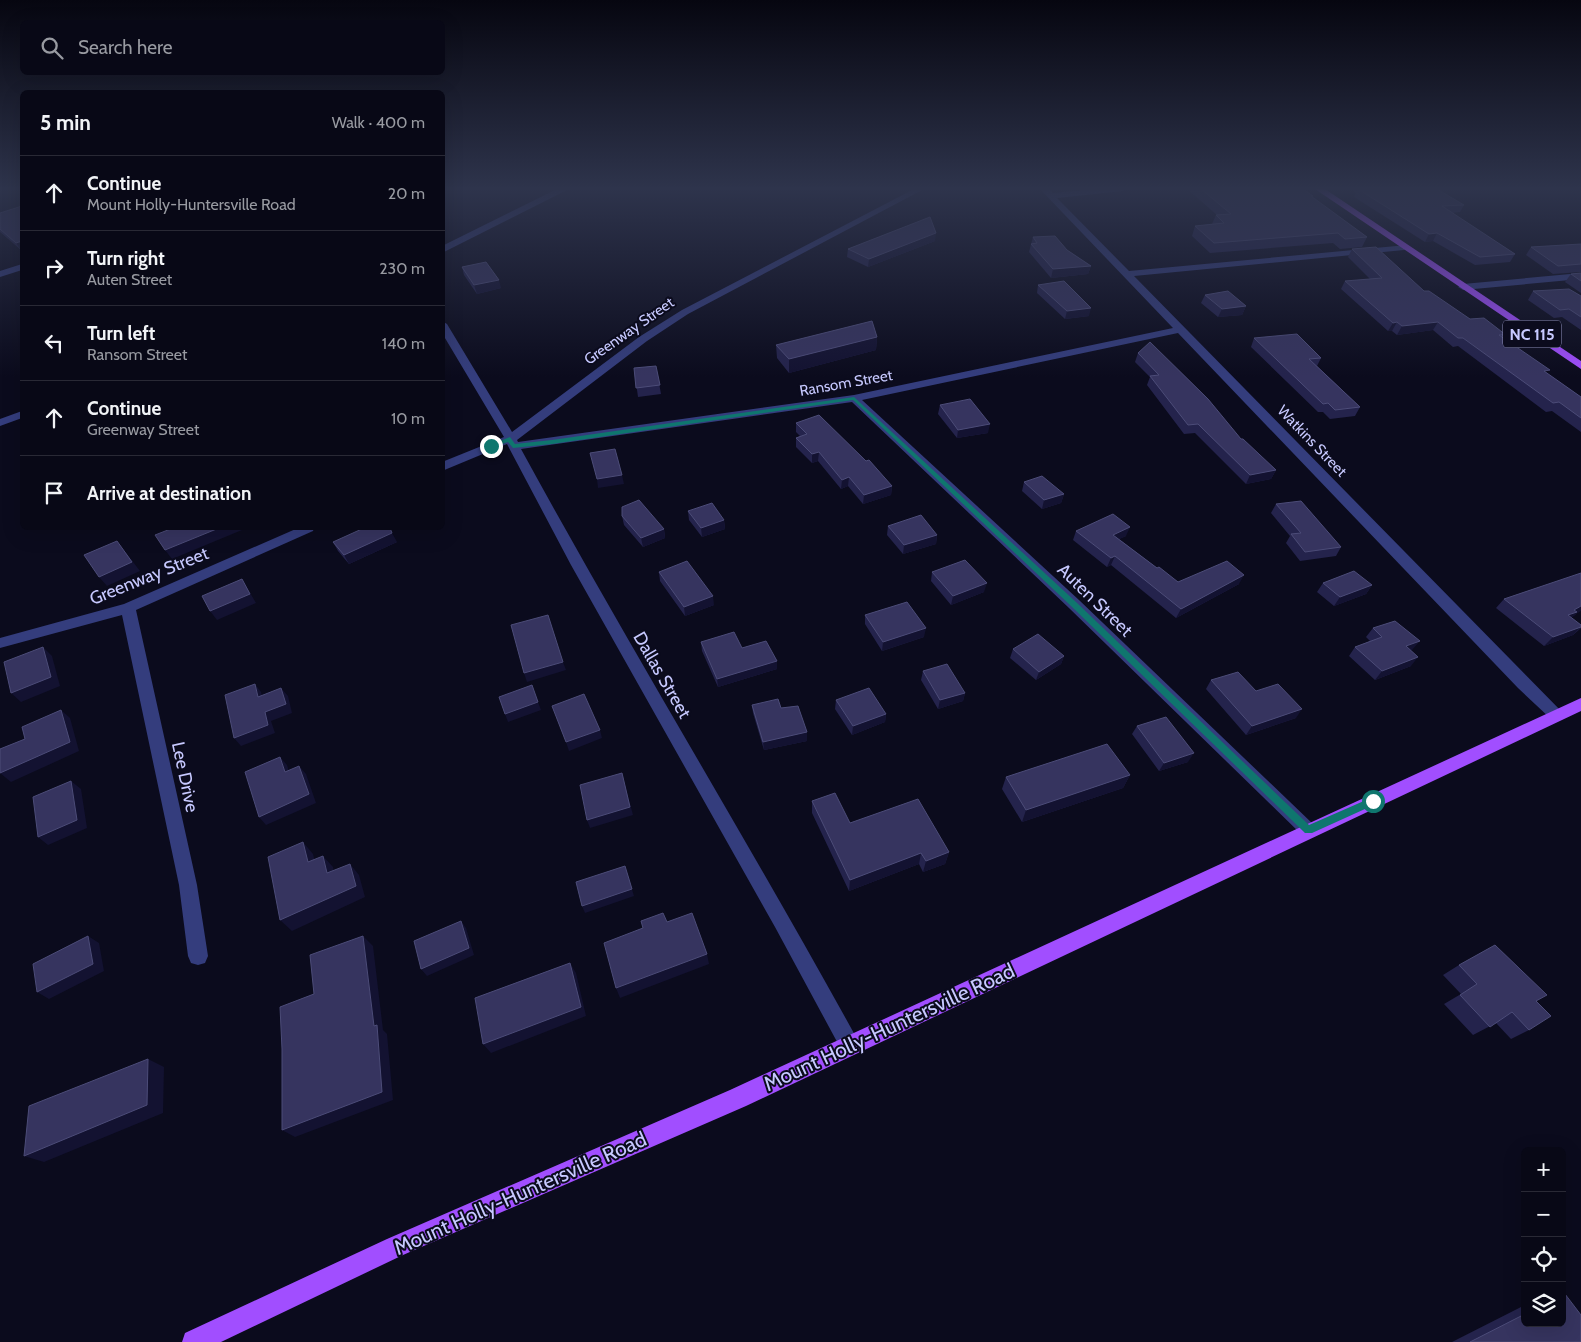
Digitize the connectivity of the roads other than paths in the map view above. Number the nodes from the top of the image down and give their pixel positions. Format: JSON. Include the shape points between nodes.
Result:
{"nodes":[{"id":1,"x":800,"y":252,"type":"edge"},
{"id":2,"x":1106,"y":252,"type":"edge"},
{"id":3,"x":1357,"y":252,"type":"edge"},
{"id":4,"x":1411,"y":252,"type":"edge"},
{"id":5,"x":20,"y":268,"type":"edge"},
{"id":6,"x":0,"y":274,"type":"edge"},
{"id":7,"x":1128,"y":274,"type":"junction"},
{"id":8,"x":1581,"y":276,"type":"edge"},
{"id":9,"x":1464,"y":287,"type":"junction"},
{"id":10,"x":445,"y":329,"type":"edge"},
{"id":11,"x":1180,"y":330,"type":"junction"},
{"id":12,"x":1581,"y":366,"type":"edge"},
{"id":13,"x":854,"y":398,"type":"junction"},
{"id":14,"x":20,"y":415,"type":"edge"},
{"id":15,"x":0,"y":422,"type":"edge"},
{"id":16,"x":511,"y":442,"type":"junction"},
{"id":17,"x":445,"y":466,"type":"edge"},
{"id":18,"x":304,"y":530,"type":"edge"},
{"id":19,"x":128,"y":608,"type":"junction"},
{"id":20,"x":0,"y":643,"type":"edge"},
{"id":21,"x":1581,"y":704,"type":"edge"},
{"id":22,"x":1557,"y":715,"type":"junction"},
{"id":23,"x":1308,"y":830,"type":"junction"},
{"id":24,"x":198,"y":956,"type":"dead end"},
{"id":25,"x":849,"y":1044,"type":"junction"},
{"id":26,"x":194,"y":1342,"type":"edge"}],
"edges":[{"from":1,"to":16,"type":"street","name":"Greenway Street","via":[[685,312],[635,344]]},
{"from":2,"to":7,"type":"street","name":"Watkins Street"},
{"from":3,"to":7,"type":"street"},
{"from":4,"to":9,"type":"main road","number":"NC 115"},
{"from":5,"to":6,"type":"street"},
{"from":7,"to":11,"type":"street","name":"Watkins Street"},
{"from":8,"to":9,"type":"street"},
{"from":9,"to":12,"type":"main road","number":"NC 115"},
{"from":10,"to":16,"type":"street","name":"Dallas Street"},
{"from":11,"to":13,"type":"street","name":"Ransom Street"},
{"from":11,"to":22,"type":"street","name":"Watkins Street","via":[[1516,677]]},
{"from":13,"to":16,"type":"street","name":"Ransom Street","via":[[552,442]]},
{"from":13,"to":23,"type":"street","name":"Auten Street"},
{"from":14,"to":15,"type":"street"},
{"from":16,"to":17,"type":"street","name":"Greenway Street"},
{"from":16,"to":25,"type":"street","name":"Dallas Street"},
{"from":18,"to":19,"type":"street","name":"Greenway Street"},
{"from":19,"to":20,"type":"street","name":"Greenway Street"},
{"from":19,"to":24,"type":"street","name":"Lee Drive","via":[[188,885]]},
{"from":21,"to":22,"type":"main road","name":"Mount Holly-Huntersville Road"},
{"from":22,"to":23,"type":"main road","name":"Mount Holly-Huntersville Road"},
{"from":23,"to":25,"type":"main road","name":"Mount Holly-Huntersville Road"},
{"from":25,"to":26,"type":"main road","name":"Mount Holly-Huntersville Road","via":[[738,1098],[395,1247]]}]}
